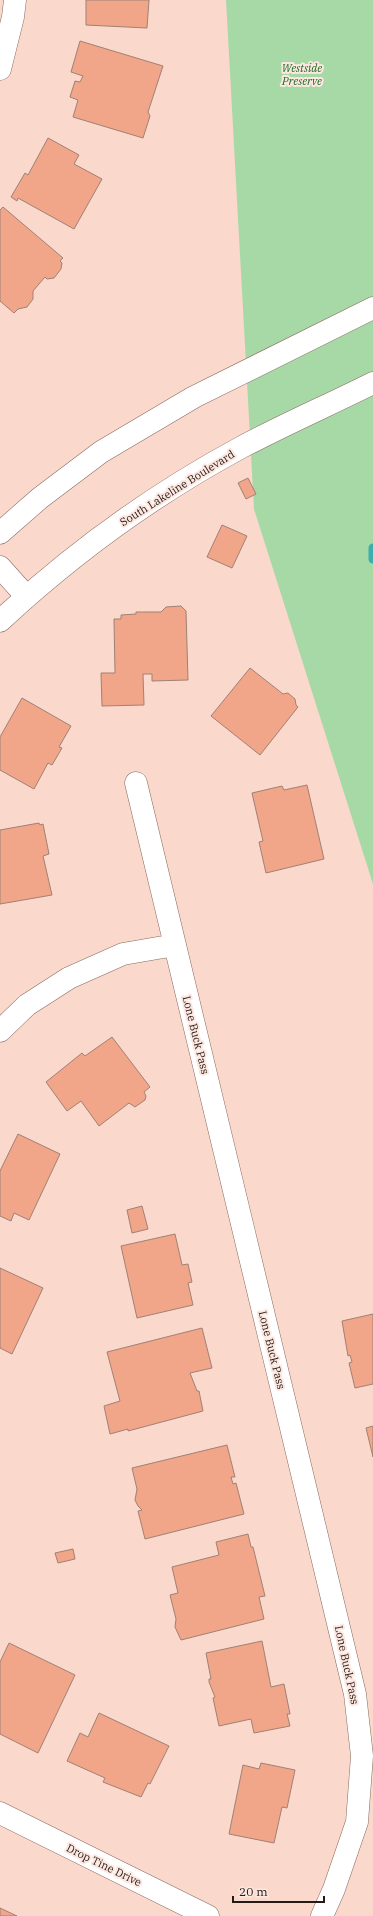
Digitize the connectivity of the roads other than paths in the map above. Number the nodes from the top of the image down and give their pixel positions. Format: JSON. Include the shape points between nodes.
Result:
{"nodes":[{"id":1,"x":15,"y":0,"type":"edge"},
{"id":2,"x":0,"y":69,"type":"edge"},
{"id":3,"x":373,"y":308,"type":"edge"},
{"id":4,"x":373,"y":383,"type":"edge"},
{"id":5,"x":0,"y":533,"type":"edge"},
{"id":6,"x":0,"y":567,"type":"edge"},
{"id":7,"x":26,"y":596,"type":"junction"},
{"id":8,"x":0,"y":621,"type":"edge"},
{"id":9,"x":136,"y":783,"type":"dead end"},
{"id":10,"x":175,"y":945,"type":"junction"},
{"id":11,"x":0,"y":1031,"type":"edge"},
{"id":12,"x":0,"y":1813,"type":"edge"},
{"id":13,"x":208,"y":1916,"type":"edge"},
{"id":14,"x":322,"y":1916,"type":"edge"}],
"edges":[{"from":1,"to":2,"type":"street"},
{"from":3,"to":5,"type":"street","via":[[194,397],[101,452],[40,498]]},
{"from":4,"to":7,"type":"street","name":"South Lakeline Boulevard","via":[[240,448],[146,504],[80,552]]},
{"from":6,"to":7,"type":"street"},
{"from":7,"to":8,"type":"street","name":"South Lakeline Boulevard"},
{"from":9,"to":10,"type":"street","name":"Lone Buck Pass"},
{"from":10,"to":11,"type":"street","via":[[123,954],[69,978],[27,1005]]},
{"from":10,"to":14,"type":"street","name":"Lone Buck Pass","via":[[355,1694],[362,1756],[357,1822]]},
{"from":12,"to":13,"type":"street","name":"Drop Tine Drive"}]}
